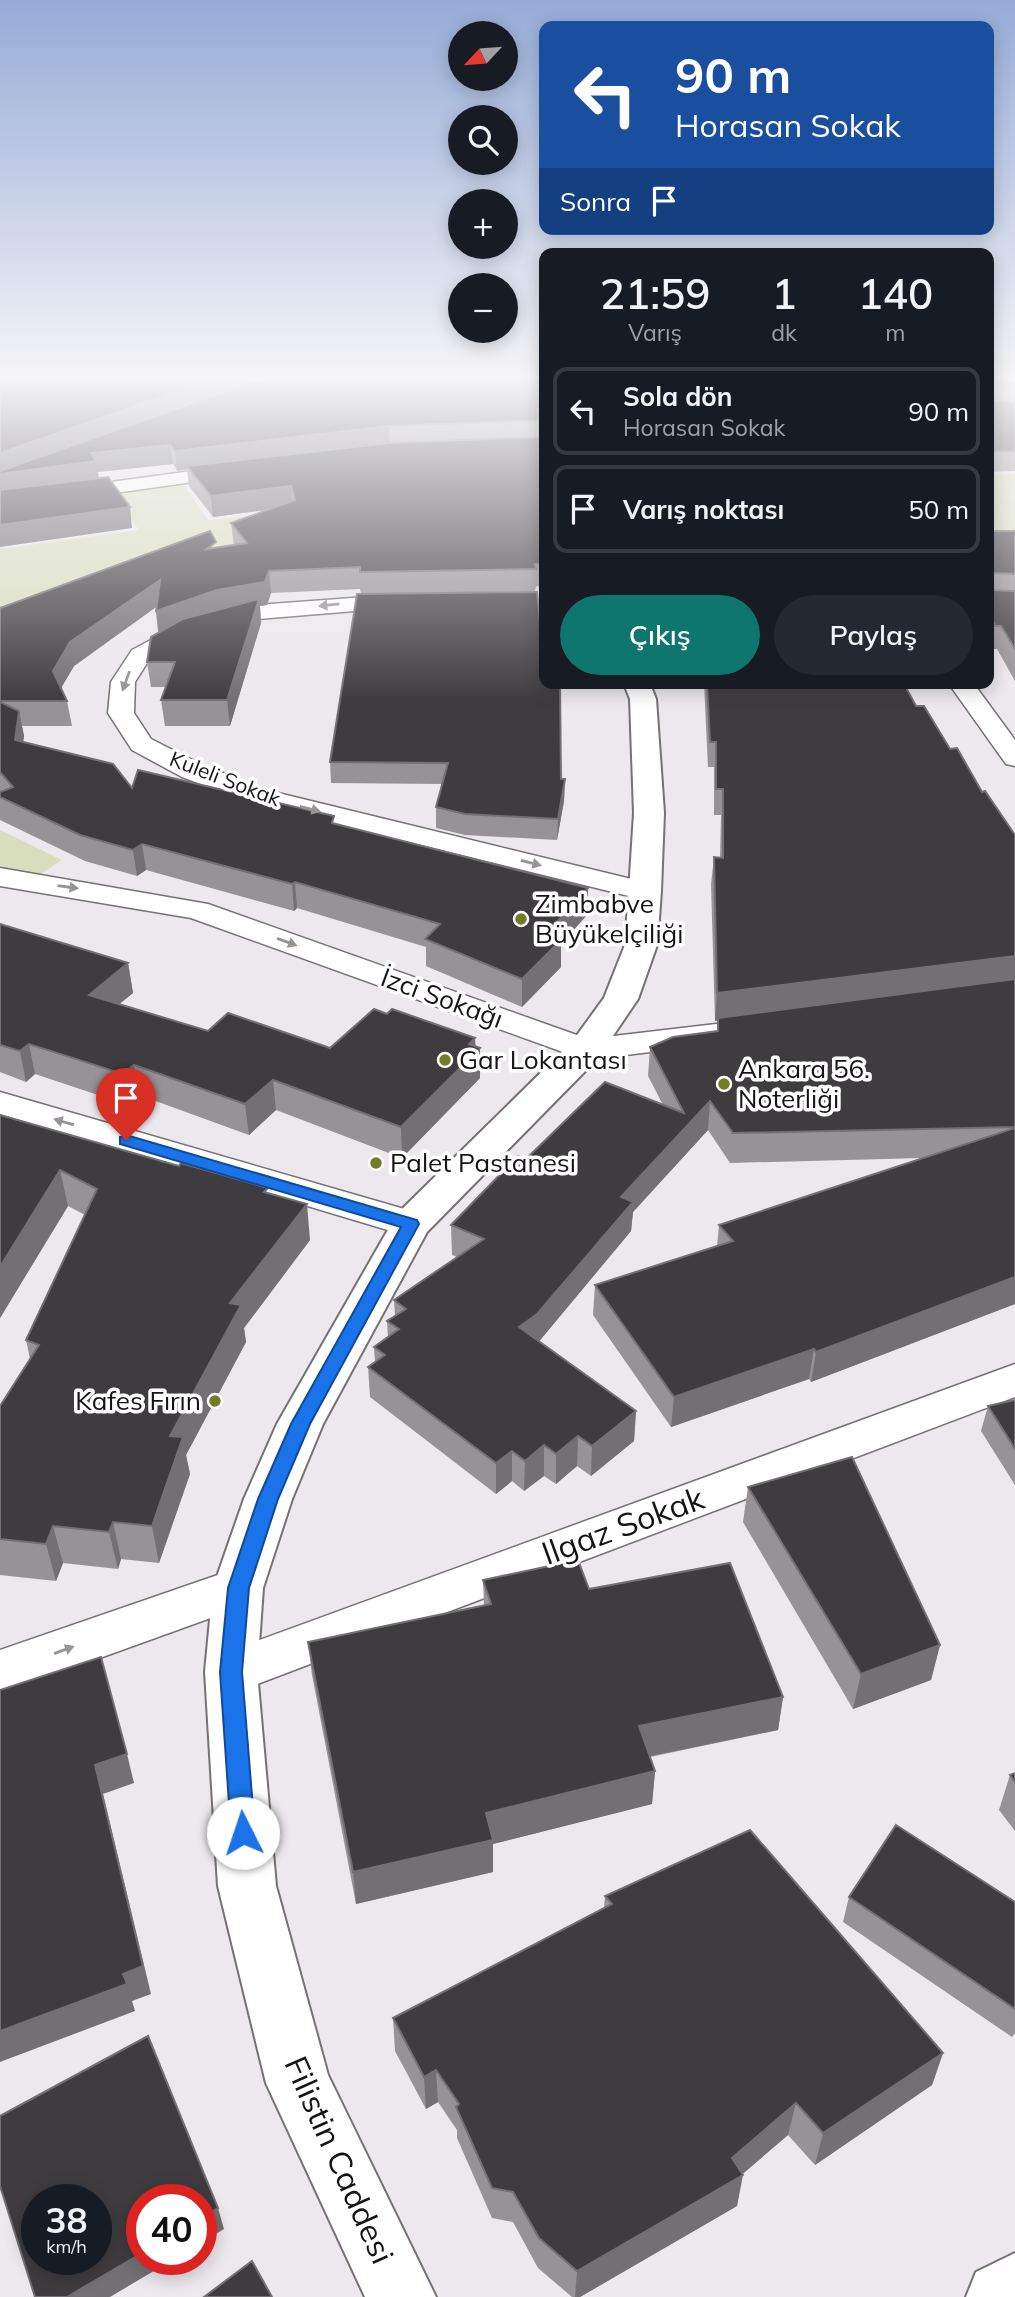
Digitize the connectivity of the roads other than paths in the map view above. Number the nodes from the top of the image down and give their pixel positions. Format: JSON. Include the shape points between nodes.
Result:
{"nodes":[{"id":1,"x":125,"y":486,"type":"edge"},
{"id":2,"x":0,"y":503,"type":"edge"},
{"id":3,"x":434,"y":601,"type":"edge"},
{"id":4,"x":639,"y":689,"type":"edge"},
{"id":5,"x":965,"y":689,"type":"edge"},
{"id":6,"x":1015,"y":758,"type":"edge"},
{"id":7,"x":0,"y":877,"type":"edge"},
{"id":8,"x":645,"y":891,"type":"junction"},
{"id":9,"x":751,"y":1029,"type":"edge"},
{"id":10,"x":584,"y":1050,"type":"junction"},
{"id":11,"x":7,"y":1114,"type":"edge"},
{"id":12,"x":411,"y":1224,"type":"junction"},
{"id":13,"x":1015,"y":1380,"type":"edge"},
{"id":14,"x":238,"y":1588,"type":"junction"},
{"id":15,"x":0,"y":1672,"type":"edge"},
{"id":16,"x":231,"y":1672,"type":"junction"},
{"id":17,"x":1015,"y":2288,"type":"edge"},
{"id":18,"x":401,"y":2297,"type":"edge"},
{"id":19,"x":1001,"y":2297,"type":"edge"}],
"edges":[{"from":1,"to":2,"type":"street"},
{"from":3,"to":8,"type":"street","name":"Kuleli Sokak","one_way":true,"via":[[257,612],[181,634],[140,655],[123,682],[121,713],[141,744],[192,771],[261,797]]},
{"from":4,"to":8,"type":"street","name":"Filistin Caddesi","via":[[649,813]]},
{"from":5,"to":6,"type":"street"},
{"from":7,"to":10,"type":"street","name":"İzci Sokağı","one_way":true,"via":[[197,910]]},
{"from":8,"to":10,"type":"street","name":"Filistin Caddesi","via":[[641,945],[621,999]]},
{"from":9,"to":10,"type":"street","name":"İzci Sokağı"},
{"from":10,"to":12,"type":"street","name":"Filistin Caddesi"},
{"from":12,"to":11,"type":"street","one_way":true},
{"from":12,"to":14,"type":"street","name":"Filistin Caddesi","via":[[300,1424]]},
{"from":13,"to":16,"type":"street","name":"Ilgaz Sokak"},
{"from":15,"to":14,"type":"street","one_way":true},
{"from":14,"to":16,"type":"street","name":"Filistin Caddesi"},
{"from":16,"to":18,"type":"street","name":"Filistin Caddesi","via":[[247,1886],[298,2083]]},
{"from":17,"to":19,"type":"street"}]}
